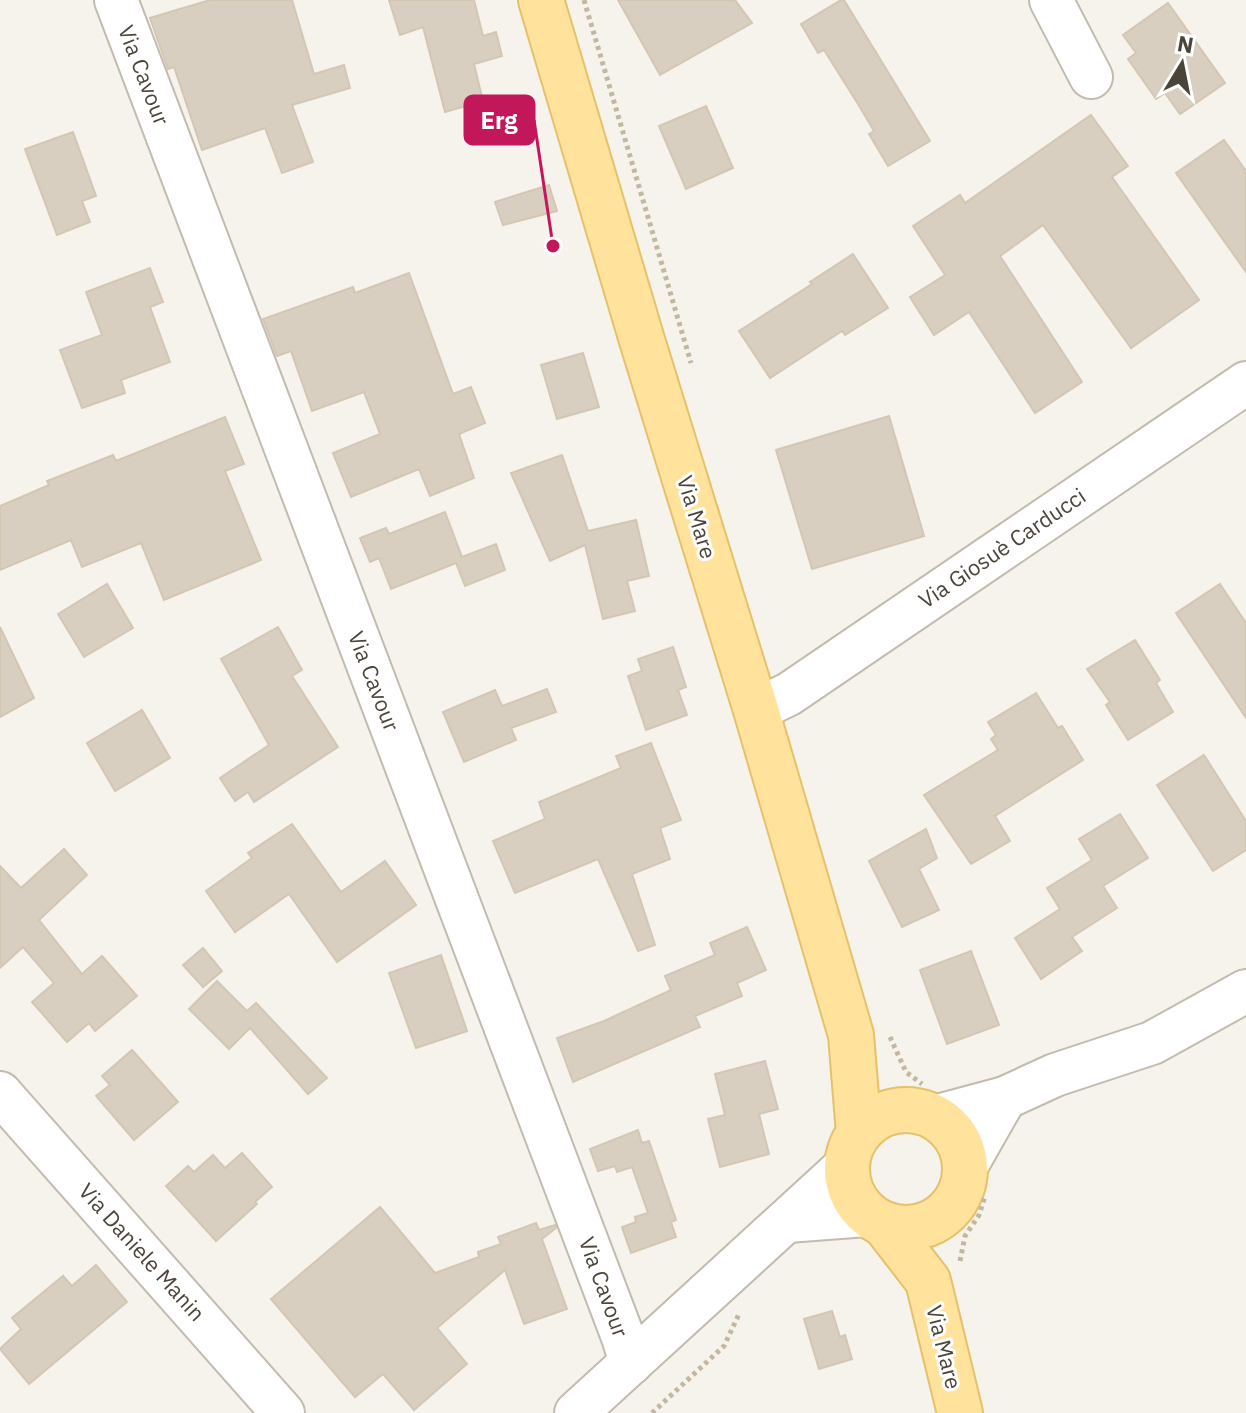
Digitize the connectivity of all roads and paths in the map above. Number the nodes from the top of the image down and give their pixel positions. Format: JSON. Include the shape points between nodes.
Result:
{"nodes":[{"id":1,"x":116,"y":0,"type":"edge"},
{"id":2,"x":541,"y":0,"type":"edge"},
{"id":3,"x":584,"y":0,"type":"edge"},
{"id":4,"x":1051,"y":0,"type":"edge"},
{"id":5,"x":1091,"y":77,"type":"dead end"},
{"id":6,"x":694,"y":370,"type":"dead end"},
{"id":7,"x":1246,"y":383,"type":"edge"},
{"id":8,"x":756,"y":710,"type":"junction"},
{"id":9,"x":1246,"y":991,"type":"edge"},
{"id":10,"x":868,"y":1029,"type":"junction"},
{"id":11,"x":0,"y":1093,"type":"edge"},
{"id":12,"x":1005,"y":1098,"type":"junction"},
{"id":13,"x":921,"y":1105,"type":"junction"},
{"id":14,"x":852,"y":1150,"type":"junction"},
{"id":15,"x":977,"y":1177,"type":"junction"},
{"id":16,"x":942,"y":1216,"type":"junction"},
{"id":17,"x":876,"y":1220,"type":"junction"},
{"id":18,"x":787,"y":1221,"type":"junction"},
{"id":19,"x":942,"y":1276,"type":"junction"},
{"id":20,"x":743,"y":1302,"type":"dead end"},
{"id":21,"x":631,"y":1363,"type":"junction"},
{"id":22,"x":283,"y":1413,"type":"edge"},
{"id":23,"x":576,"y":1413,"type":"edge"},
{"id":24,"x":652,"y":1413,"type":"edge"},
{"id":25,"x":960,"y":1413,"type":"edge"}],
"edges":[{"from":1,"to":21,"type":"street","name":"Via Cavour"},
{"from":2,"to":8,"type":"main road","name":"Via Mare"},
{"from":3,"to":6,"type":"path"},
{"from":4,"to":5,"type":"street"},
{"from":7,"to":8,"type":"street","name":"Via Giosuè Carducci","via":[[789,694]]},
{"from":8,"to":10,"type":"main road","name":"Via Mare"},
{"from":9,"to":12,"type":"street","via":[[1152,1043],[1055,1075]]},
{"from":10,"to":13,"type":"main road","name":"Via Mare"},
{"from":10,"to":13,"type":"path","via":[[906,1072]]},
{"from":10,"to":14,"type":"main road","name":"Via Mare"},
{"from":11,"to":22,"type":"street","name":"Via Daniele Manin"},
{"from":12,"to":13,"type":"street"},
{"from":12,"to":15,"type":"street"},
{"from":13,"to":14,"type":"main road","via":[[878,1117]]},
{"from":13,"to":15,"type":"main road","name":"Via Mare","via":[[956,1139]]},
{"from":14,"to":17,"type":"main road","name":"Via Mare","via":[[848,1184],[856,1201]]},
{"from":14,"to":18,"type":"street"},
{"from":15,"to":16,"type":"main road","name":"Via Mare"},
{"from":15,"to":19,"type":"path","via":[[979,1215]]},
{"from":16,"to":17,"type":"main road","via":[[904,1228]]},
{"from":16,"to":19,"type":"main road","name":"Via Mare"},
{"from":17,"to":18,"type":"street"},
{"from":17,"to":19,"type":"main road","name":"Via Mare"},
{"from":18,"to":21,"type":"street"},
{"from":19,"to":25,"type":"main road","name":"Via Mare"},
{"from":20,"to":24,"type":"path","via":[[724,1346]]},
{"from":21,"to":23,"type":"street"}]}
